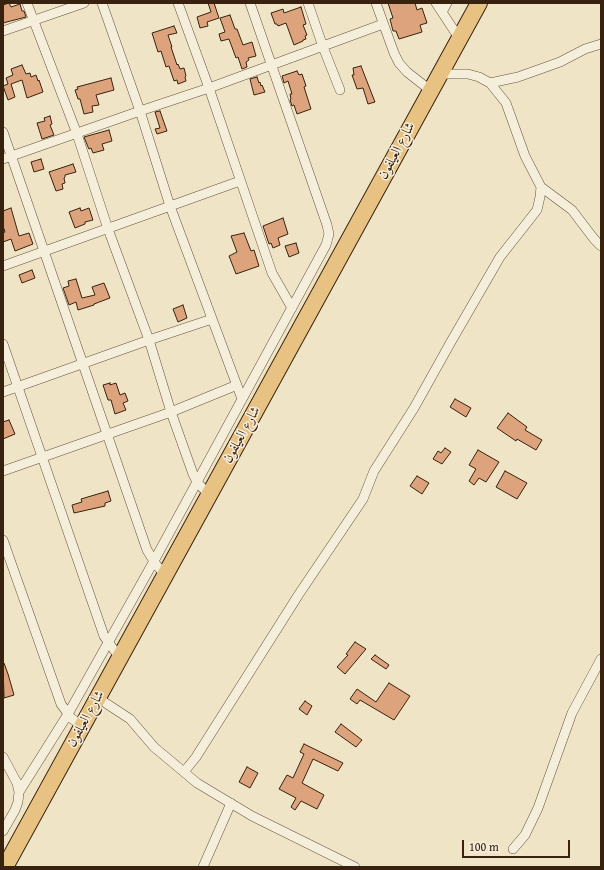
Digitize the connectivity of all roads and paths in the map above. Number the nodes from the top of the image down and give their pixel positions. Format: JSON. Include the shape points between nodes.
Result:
{"nodes":[{"id":1,"x":27,"y":3,"type":"edge"},
{"id":2,"x":84,"y":3,"type":"edge"},
{"id":3,"x":102,"y":3,"type":"edge"},
{"id":4,"x":178,"y":3,"type":"edge"},
{"id":5,"x":250,"y":3,"type":"edge"},
{"id":6,"x":308,"y":3,"type":"edge"},
{"id":7,"x":376,"y":3,"type":"edge"},
{"id":8,"x":436,"y":3,"type":"edge"},
{"id":9,"x":447,"y":3,"type":"edge"},
{"id":10,"x":479,"y":3,"type":"edge"},
{"id":11,"x":442,"y":12,"type":"junction"},
{"id":12,"x":33,"y":21,"type":"junction"},
{"id":13,"x":383,"y":24,"type":"junction"},
{"id":14,"x":3,"y":31,"type":"edge"},
{"id":15,"x":459,"y":38,"type":"junction"},
{"id":16,"x":601,"y":44,"type":"edge"},
{"id":17,"x":323,"y":47,"type":"junction"},
{"id":18,"x":272,"y":64,"type":"junction"},
{"id":19,"x":440,"y":74,"type":"junction"},
{"id":20,"x":490,"y":83,"type":"junction"},
{"id":21,"x":209,"y":88,"type":"junction"},
{"id":22,"x":340,"y":90,"type":"dead end"},
{"id":23,"x":430,"y":90,"type":"junction"},
{"id":24,"x":140,"y":111,"type":"junction"},
{"id":25,"x":3,"y":132,"type":"edge"},
{"id":26,"x":77,"y":134,"type":"junction"},
{"id":27,"x":7,"y":158,"type":"edge"},
{"id":28,"x":240,"y":181,"type":"junction"},
{"id":29,"x":541,"y":186,"type":"junction"},
{"id":30,"x":170,"y":206,"type":"junction"},
{"id":31,"x":108,"y":229,"type":"junction"},
{"id":32,"x":601,"y":246,"type":"edge"},
{"id":33,"x":45,"y":252,"type":"junction"},
{"id":34,"x":3,"y":266,"type":"edge"},
{"id":35,"x":292,"y":308,"type":"junction"},
{"id":36,"x":212,"y":319,"type":"junction"},
{"id":37,"x":149,"y":340,"type":"junction"},
{"id":38,"x":3,"y":344,"type":"edge"},
{"id":39,"x":82,"y":363,"type":"junction"},
{"id":40,"x":237,"y":385,"type":"junction"},
{"id":41,"x":18,"y":387,"type":"junction"},
{"id":42,"x":3,"y":392,"type":"edge"},
{"id":43,"x":242,"y":399,"type":"junction"},
{"id":44,"x":172,"y":412,"type":"junction"},
{"id":45,"x":108,"y":436,"type":"junction"},
{"id":46,"x":43,"y":457,"type":"junction"},
{"id":47,"x":3,"y":471,"type":"edge"},
{"id":48,"x":197,"y":482,"type":"junction"},
{"id":49,"x":209,"y":494,"type":"junction"},
{"id":50,"x":3,"y":540,"type":"edge"},
{"id":51,"x":154,"y":561,"type":"junction"},
{"id":52,"x":165,"y":574,"type":"junction"},
{"id":53,"x":108,"y":643,"type":"junction"},
{"id":54,"x":120,"y":656,"type":"junction"},
{"id":55,"x":601,"y":659,"type":"edge"},
{"id":56,"x":98,"y":698,"type":"junction"},
{"id":57,"x":68,"y":714,"type":"junction"},
{"id":58,"x":82,"y":726,"type":"junction"},
{"id":59,"x":3,"y":757,"type":"edge"},
{"id":60,"x":184,"y":772,"type":"junction"},
{"id":61,"x":18,"y":792,"type":"junction"},
{"id":62,"x":231,"y":803,"type":"junction"},
{"id":63,"x":3,"y":831,"type":"edge"},
{"id":64,"x":513,"y":849,"type":"dead end"},
{"id":65,"x":5,"y":867,"type":"edge"},
{"id":66,"x":203,"y":867,"type":"edge"},
{"id":67,"x":355,"y":867,"type":"edge"}],
"edges":[{"from":1,"to":12,"type":"street"},
{"from":2,"to":12,"type":"street"},
{"from":3,"to":24,"type":"street"},
{"from":4,"to":21,"type":"street"},
{"from":5,"to":18,"type":"street"},
{"from":6,"to":17,"type":"street"},
{"from":7,"to":13,"type":"street"},
{"from":8,"to":11,"type":"street"},
{"from":9,"to":11,"type":"street"},
{"from":10,"to":15,"type":"highway","name":"شارع العيلفون"},
{"from":11,"to":15,"type":"street"},
{"from":12,"to":14,"type":"street"},
{"from":12,"to":26,"type":"street"},
{"from":13,"to":17,"type":"street"},
{"from":13,"to":23,"type":"street","via":[[399,63]]},
{"from":15,"to":19,"type":"highway","name":"شارع العيلفون"},
{"from":16,"to":20,"type":"street","via":[[518,77]]},
{"from":17,"to":18,"type":"street"},
{"from":17,"to":22,"type":"street"},
{"from":18,"to":21,"type":"street"},
{"from":18,"to":35,"type":"street","via":[[328,229],[326,245]]},
{"from":19,"to":20,"type":"street","via":[[468,74]]},
{"from":19,"to":23,"type":"highway","name":"شارع العيلفون"},
{"from":20,"to":29,"type":"street","via":[[506,103],[525,156]]},
{"from":21,"to":24,"type":"street"},
{"from":21,"to":28,"type":"street"},
{"from":23,"to":49,"type":"highway","name":"شارع العيلفون"},
{"from":24,"to":26,"type":"street"},
{"from":24,"to":30,"type":"street"},
{"from":25,"to":27,"type":"street"},
{"from":26,"to":27,"type":"street"},
{"from":26,"to":31,"type":"street"},
{"from":27,"to":33,"type":"street"},
{"from":28,"to":30,"type":"street"},
{"from":28,"to":35,"type":"street","via":[[272,273]]},
{"from":29,"to":32,"type":"street","via":[[572,210]]},
{"from":29,"to":60,"type":"street","via":[[537,210],[500,257],[414,408],[374,471],[363,499]]},
{"from":30,"to":31,"type":"street"},
{"from":30,"to":36,"type":"street"},
{"from":31,"to":33,"type":"street"},
{"from":31,"to":37,"type":"street"},
{"from":33,"to":34,"type":"street"},
{"from":33,"to":39,"type":"street"},
{"from":35,"to":43,"type":"street"},
{"from":36,"to":37,"type":"street"},
{"from":36,"to":40,"type":"street"},
{"from":37,"to":39,"type":"street"},
{"from":37,"to":44,"type":"street"},
{"from":38,"to":41,"type":"street"},
{"from":39,"to":41,"type":"street"},
{"from":39,"to":45,"type":"street"},
{"from":40,"to":43,"type":"street"},
{"from":40,"to":44,"type":"street"},
{"from":41,"to":42,"type":"street"},
{"from":41,"to":46,"type":"street"},
{"from":43,"to":48,"type":"street"},
{"from":44,"to":45,"type":"street"},
{"from":44,"to":48,"type":"street"},
{"from":45,"to":46,"type":"street"},
{"from":45,"to":51,"type":"street","via":[[147,550]]},
{"from":46,"to":47,"type":"street"},
{"from":46,"to":53,"type":"street"},
{"from":48,"to":49,"type":"street"},
{"from":48,"to":51,"type":"street"},
{"from":49,"to":52,"type":"highway","name":"شارع العيلفون"},
{"from":50,"to":57,"type":"street","via":[[61,704]]},
{"from":51,"to":52,"type":"street"},
{"from":51,"to":53,"type":"street"},
{"from":52,"to":54,"type":"highway","name":"شارع العيلفون"},
{"from":53,"to":54,"type":"street"},
{"from":53,"to":57,"type":"street"},
{"from":54,"to":56,"type":"highway","name":"شارع العيلفون"},
{"from":55,"to":64,"type":"street","via":[[572,713],[538,808],[525,835]]},
{"from":56,"to":58,"type":"highway","name":"شارع العيلفون"},
{"from":56,"to":60,"type":"street","via":[[130,719],[154,747]]},
{"from":57,"to":58,"type":"street"},
{"from":57,"to":61,"type":"street"},
{"from":58,"to":65,"type":"highway","name":"شارع العيلفون"},
{"from":59,"to":61,"type":"street","via":[[17,783]]},
{"from":60,"to":62,"type":"street","via":[[196,783]]},
{"from":61,"to":63,"type":"street","via":[[17,806]]},
{"from":62,"to":66,"type":"street"},
{"from":62,"to":67,"type":"street"}]}
